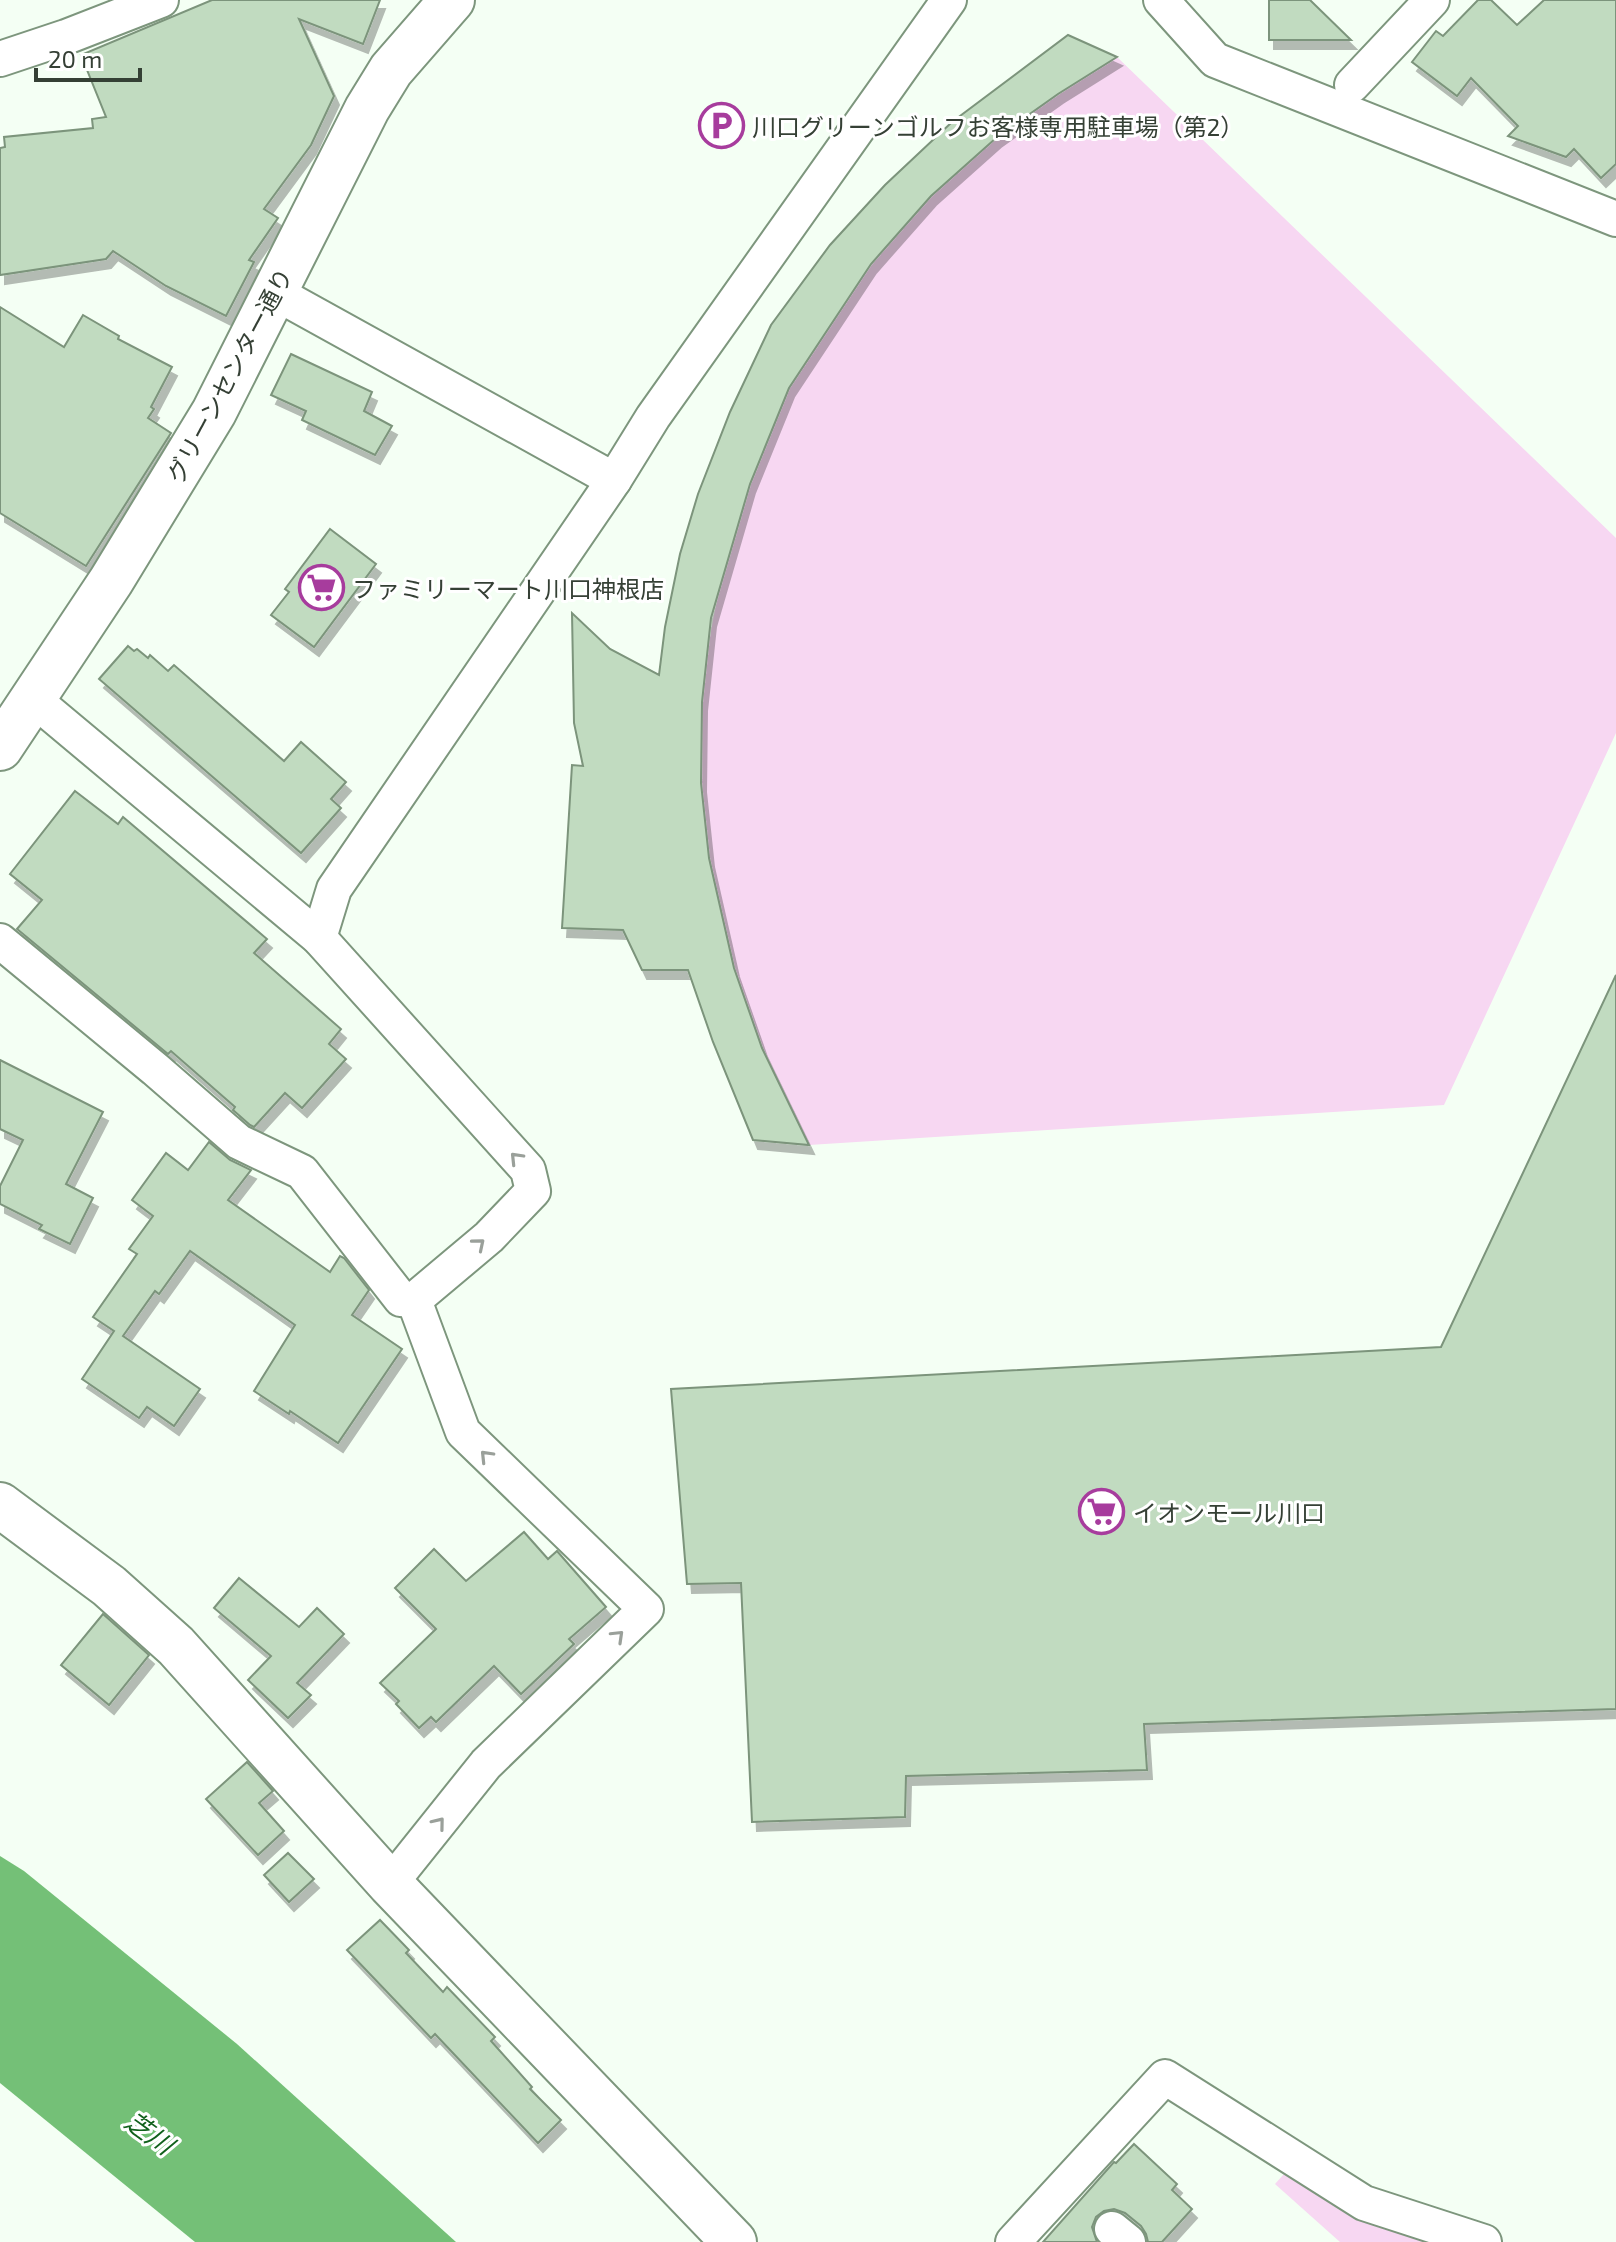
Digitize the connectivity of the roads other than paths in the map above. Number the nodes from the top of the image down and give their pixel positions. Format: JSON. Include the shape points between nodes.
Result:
{"nodes":[{"id":1,"x":161,"y":0,"type":"edge"},
{"id":2,"x":452,"y":0,"type":"edge"},
{"id":3,"x":1161,"y":0,"type":"edge"},
{"id":4,"x":1432,"y":0,"type":"edge"},
{"id":5,"x":945,"y":1,"type":"edge"},
{"id":6,"x":0,"y":59,"type":"edge"},
{"id":7,"x":1352,"y":85,"type":"dead end"},
{"id":8,"x":1616,"y":219,"type":"edge"},
{"id":9,"x":274,"y":292,"type":"junction"},
{"id":10,"x":614,"y":480,"type":"junction"},
{"id":11,"x":32,"y":698,"type":"junction"},
{"id":12,"x":0,"y":748,"type":"edge"},
{"id":13,"x":319,"y":938,"type":"junction"},
{"id":14,"x":0,"y":941,"type":"edge"},
{"id":15,"x":414,"y":1300,"type":"junction"},
{"id":16,"x":0,"y":1505,"type":"edge"},
{"id":17,"x":390,"y":1884,"type":"junction"},
{"id":18,"x":734,"y":2242,"type":"edge"},
{"id":19,"x":1013,"y":2242,"type":"edge"},
{"id":20,"x":1484,"y":2242,"type":"edge"}],
"edges":[{"from":1,"to":6,"type":"street"},
{"from":2,"to":9,"type":"street","name":"グリーンセンター通り","via":[[375,96]]},
{"from":3,"to":8,"type":"street","via":[[1215,60]]},
{"from":4,"to":7,"type":"street"},
{"from":5,"to":10,"type":"street"},
{"from":9,"to":10,"type":"street"},
{"from":9,"to":11,"type":"street","name":"グリーンセンター通り","via":[[214,412]]},
{"from":10,"to":13,"type":"street","via":[[334,889]]},
{"from":11,"to":12,"type":"street","name":"グリーンセンター通り"},
{"from":11,"to":13,"type":"street"},
{"from":15,"to":13,"type":"street","one_way":true,"via":[[489,1237],[533,1191],[528,1170]]},
{"from":14,"to":15,"type":"street","via":[[239,1142],[302,1172],[401,1299]]},
{"from":17,"to":15,"type":"street","one_way":true,"via":[[486,1764],[646,1609],[463,1432]]},
{"from":16,"to":17,"type":"street","via":[[109,1586],[176,1646]]},
{"from":17,"to":18,"type":"street"},
{"from":19,"to":20,"type":"street","via":[[1165,2077],[1364,2203]]}]}
